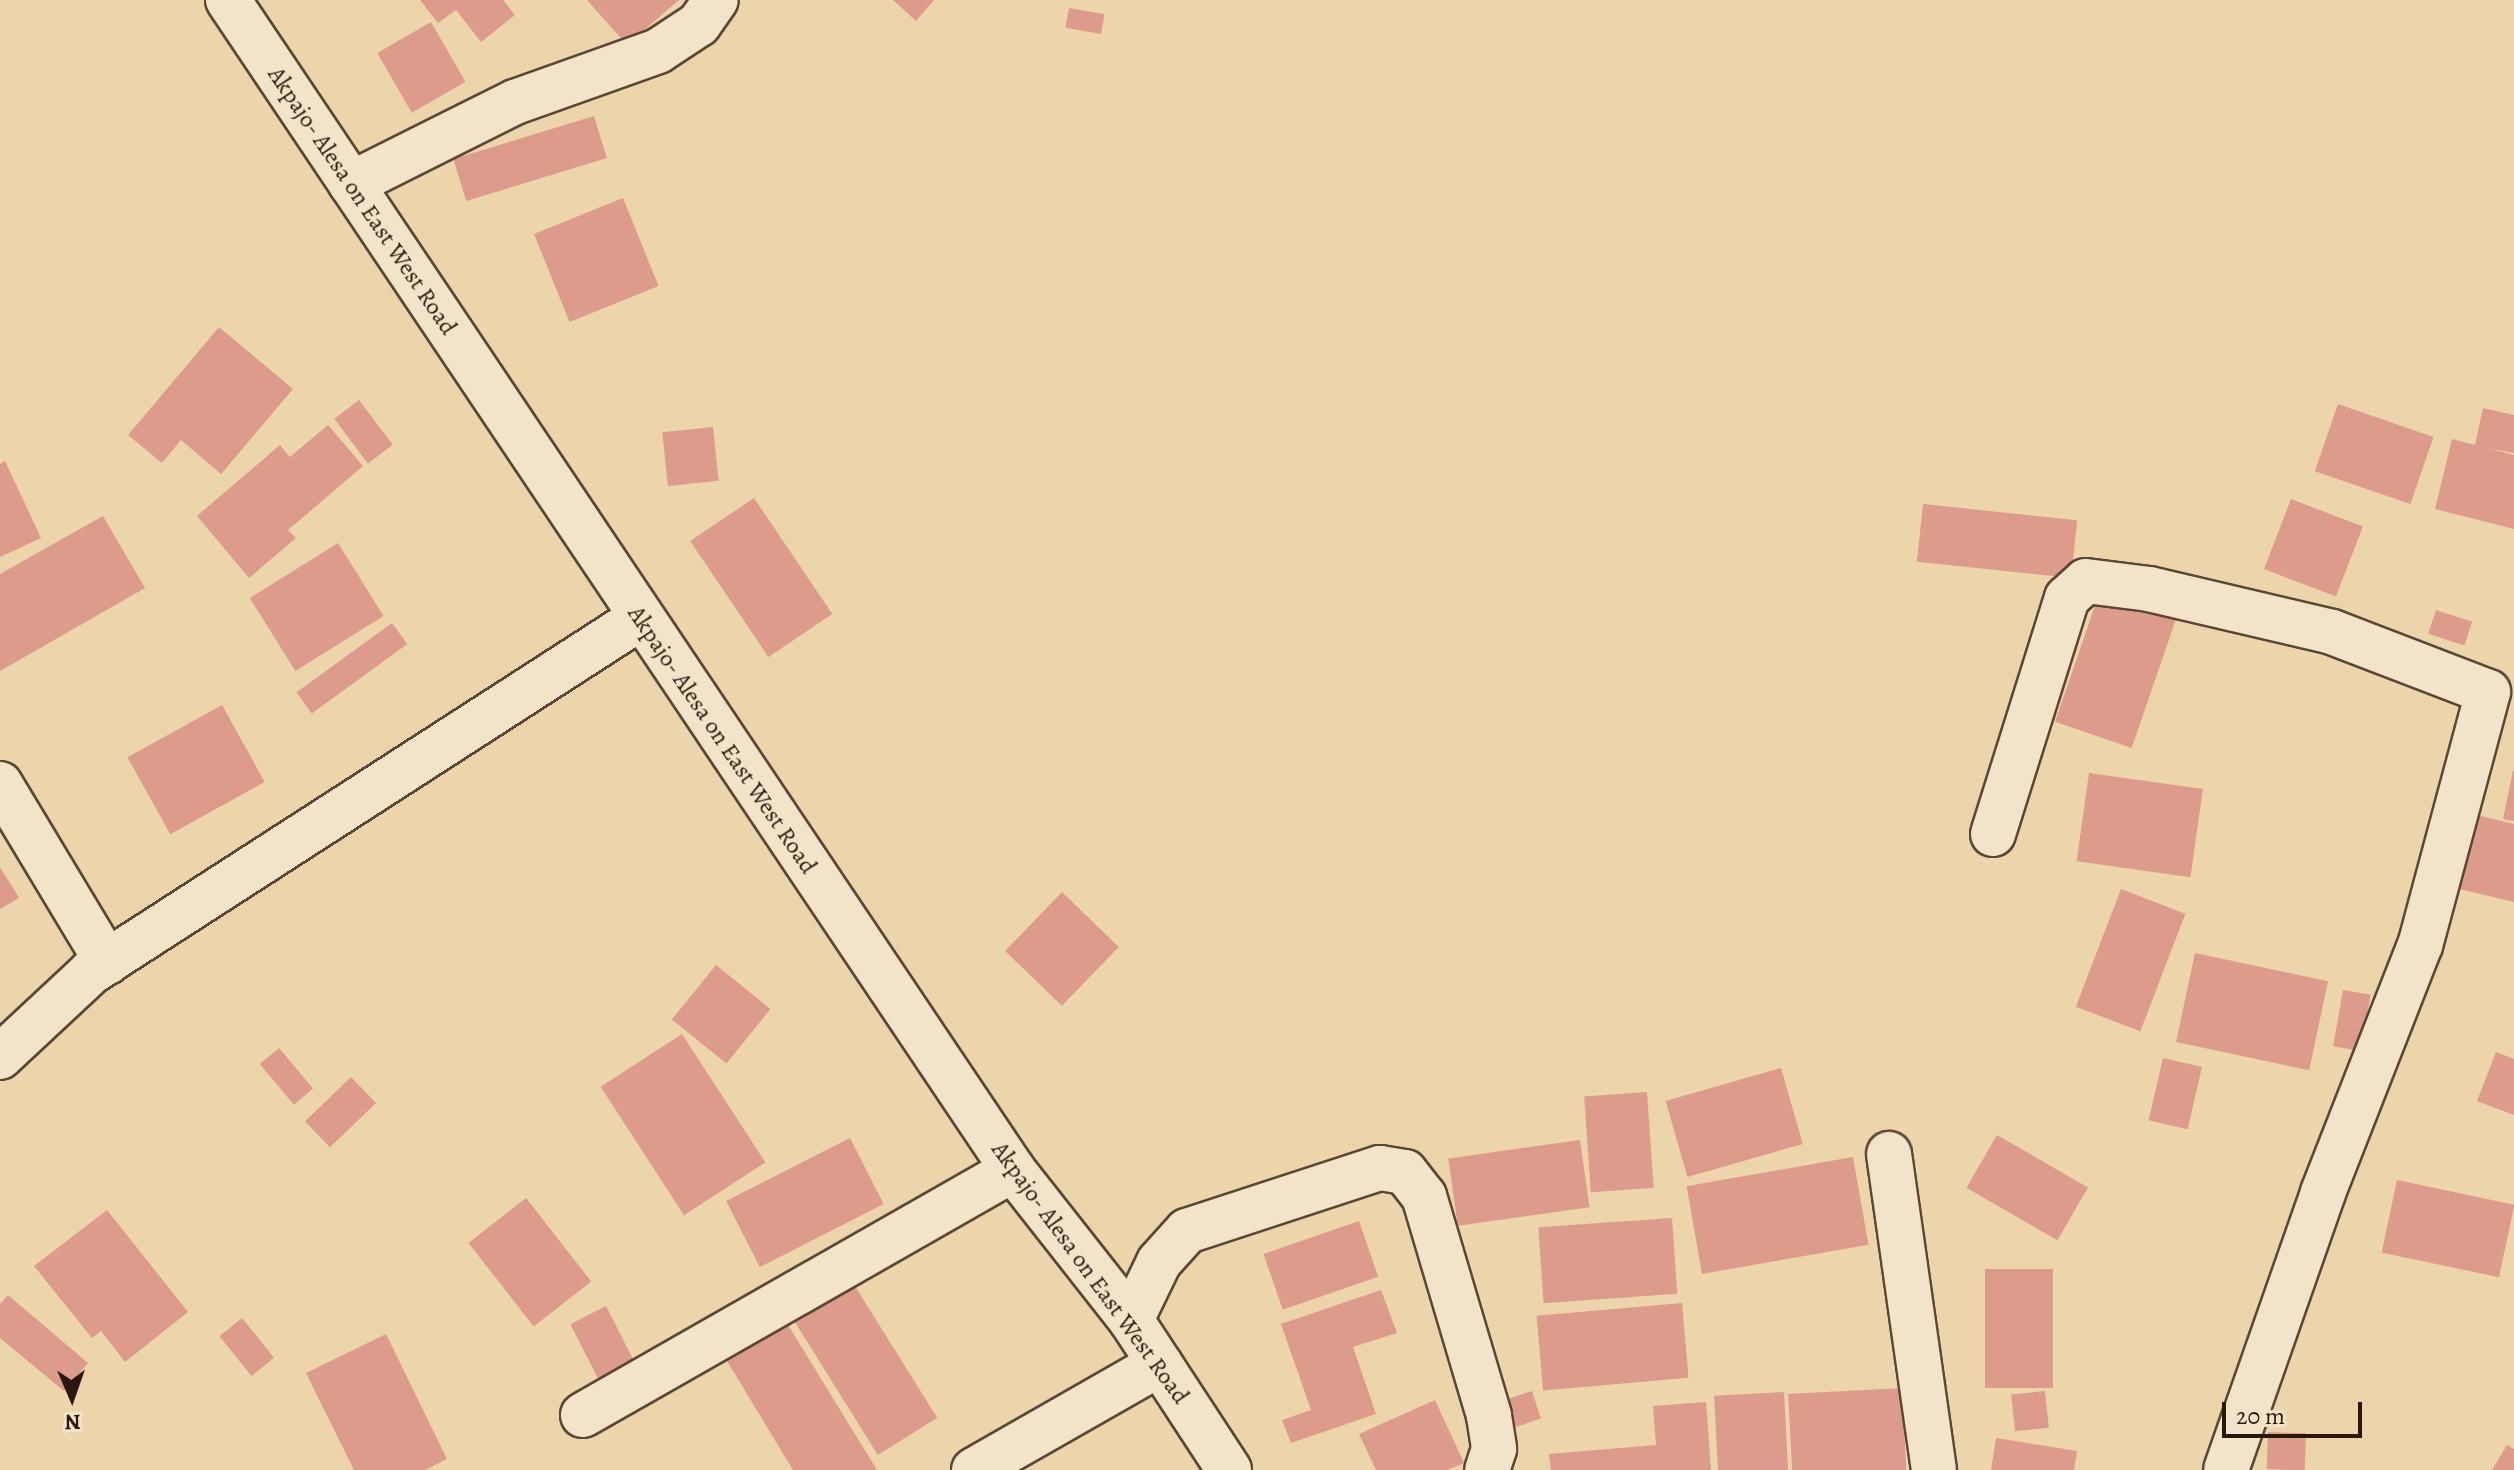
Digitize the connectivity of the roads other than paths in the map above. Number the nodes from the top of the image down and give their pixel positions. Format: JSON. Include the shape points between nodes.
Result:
{"nodes":[{"id":1,"x":228,"y":0,"type":"edge"},
{"id":2,"x":716,"y":0,"type":"edge"},
{"id":3,"x":351,"y":184,"type":"junction"},
{"id":4,"x":640,"y":618,"type":"junction"},
{"id":5,"x":0,"y":784,"type":"edge"},
{"id":6,"x":1993,"y":834,"type":"dead end"},
{"id":7,"x":107,"y":962,"type":"junction"},
{"id":8,"x":0,"y":1057,"type":"edge"},
{"id":9,"x":1889,"y":1154,"type":"dead end"},
{"id":10,"x":1013,"y":1170,"type":"junction"},
{"id":11,"x":1131,"y":1320,"type":"junction"},
{"id":12,"x":1160,"y":1364,"type":"junction"},
{"id":13,"x":583,"y":1415,"type":"dead end"},
{"id":14,"x":974,"y":1470,"type":"edge"},
{"id":15,"x":1229,"y":1470,"type":"edge"},
{"id":16,"x":1487,"y":1470,"type":"edge"},
{"id":17,"x":1934,"y":1470,"type":"edge"},
{"id":18,"x":2226,"y":1470,"type":"edge"}],
"edges":[{"from":1,"to":3,"type":"street","name":"Akpajo- Alesa on East West Road"},
{"from":2,"to":3,"type":"street","via":[[699,24],[658,51],[515,102]]},
{"from":3,"to":4,"type":"street","name":"Akpajo- Alesa on East West Road"},
{"from":4,"to":7,"type":"street"},
{"from":4,"to":10,"type":"street","name":"Akpajo- Alesa on East West Road"},
{"from":5,"to":7,"type":"street"},
{"from":6,"to":18,"type":"street","via":[[2067,598],[2086,581],[2149,589],[2332,632],[2488,692],[2420,945],[2323,1193]]},
{"from":7,"to":8,"type":"street"},
{"from":9,"to":17,"type":"street"},
{"from":10,"to":11,"type":"street","name":"Akpajo- Alesa on East West Road"},
{"from":10,"to":13,"type":"street"},
{"from":11,"to":12,"type":"street","name":"Akpajo- Alesa on East West Road"},
{"from":11,"to":16,"type":"street","via":[[1159,1262],[1187,1231],[1380,1168],[1405,1172],[1424,1196],[1489,1416],[1494,1449]]},
{"from":12,"to":14,"type":"street"},
{"from":12,"to":15,"type":"street","name":"Akpajo- Alesa on East West Road"}]}
